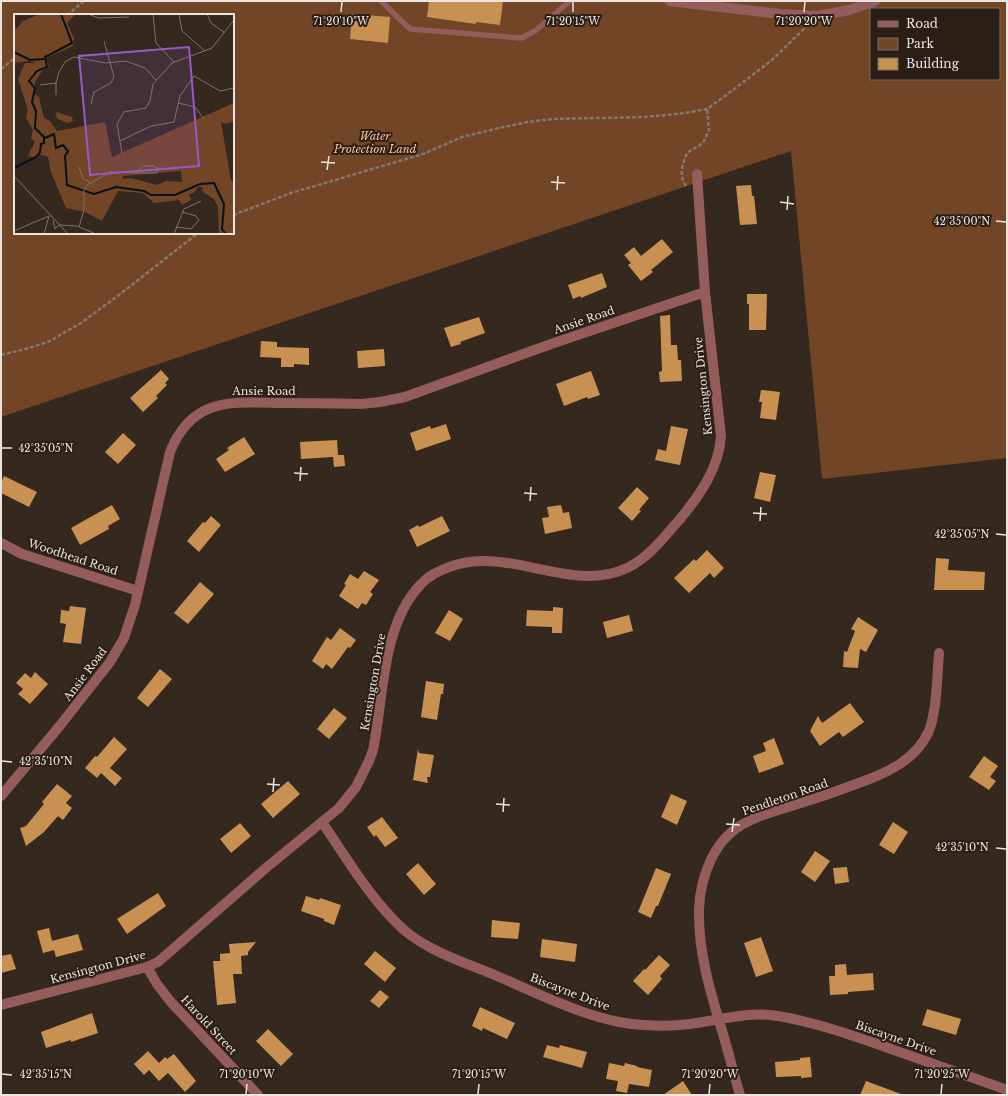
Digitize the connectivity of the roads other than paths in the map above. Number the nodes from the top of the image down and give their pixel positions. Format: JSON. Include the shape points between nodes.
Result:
{"nodes":[{"id":1,"x":381,"y":1,"type":"edge"},
{"id":2,"x":570,"y":1,"type":"edge"},
{"id":3,"x":669,"y":1,"type":"edge"},
{"id":4,"x":875,"y":1,"type":"edge"},
{"id":5,"x":697,"y":174,"type":"dead end"},
{"id":6,"x":705,"y":292,"type":"junction"},
{"id":7,"x":1,"y":543,"type":"edge"},
{"id":8,"x":138,"y":591,"type":"junction"},
{"id":9,"x":939,"y":653,"type":"dead end"},
{"id":10,"x":1,"y":796,"type":"edge"},
{"id":11,"x":322,"y":822,"type":"junction"},
{"id":12,"x":147,"y":967,"type":"junction"},
{"id":13,"x":1,"y":1005,"type":"edge"},
{"id":14,"x":718,"y":1019,"type":"junction"},
{"id":15,"x":1007,"y":1090,"type":"edge"},
{"id":16,"x":258,"y":1095,"type":"edge"},
{"id":17,"x":740,"y":1095,"type":"edge"}],
"edges":[{"from":1,"to":2,"type":"lane","via":[[410,29],[521,38],[535,31]]},
{"from":3,"to":4,"type":"street","via":[[818,16],[849,10]]},
{"from":5,"to":6,"type":"street","name":"Kensington Drive"},
{"from":6,"to":8,"type":"street","name":"Ansie Road","via":[[420,392],[390,400],[361,404],[231,403],[204,411],[182,430],[170,452]]},
{"from":6,"to":11,"type":"street","name":"Kensington Drive","via":[[720,444],[713,470],[690,506],[648,553],[639,561],[619,571],[575,575],[506,562],[476,561],[448,567],[421,584],[399,618],[392,636],[369,761],[348,798]]},
{"from":7,"to":8,"type":"street","name":"Woodhead Road","via":[[22,554]]},
{"from":8,"to":10,"type":"street","name":"Ansie Road","via":[[128,628],[110,662]]},
{"from":9,"to":14,"type":"street","name":"Pendleton Road","via":[[936,695],[928,732],[921,744],[907,758],[879,776],[748,821],[727,836],[716,851],[704,877],[699,920],[703,958]]},
{"from":11,"to":12,"type":"street","name":"Kensington Drive","via":[[163,958]]},
{"from":11,"to":14,"type":"street","name":"Biscayne Drive","via":[[363,882],[391,917],[415,938],[446,955],[605,1019],[665,1026]]},
{"from":12,"to":13,"type":"street","name":"Kensington Drive"},
{"from":12,"to":16,"type":"street","name":"Harold Street","via":[[170,1001]]},
{"from":14,"to":15,"type":"street","name":"Biscayne Drive","via":[[762,1014],[809,1022]]},
{"from":14,"to":17,"type":"street","name":"Pendleton Road"}]}
